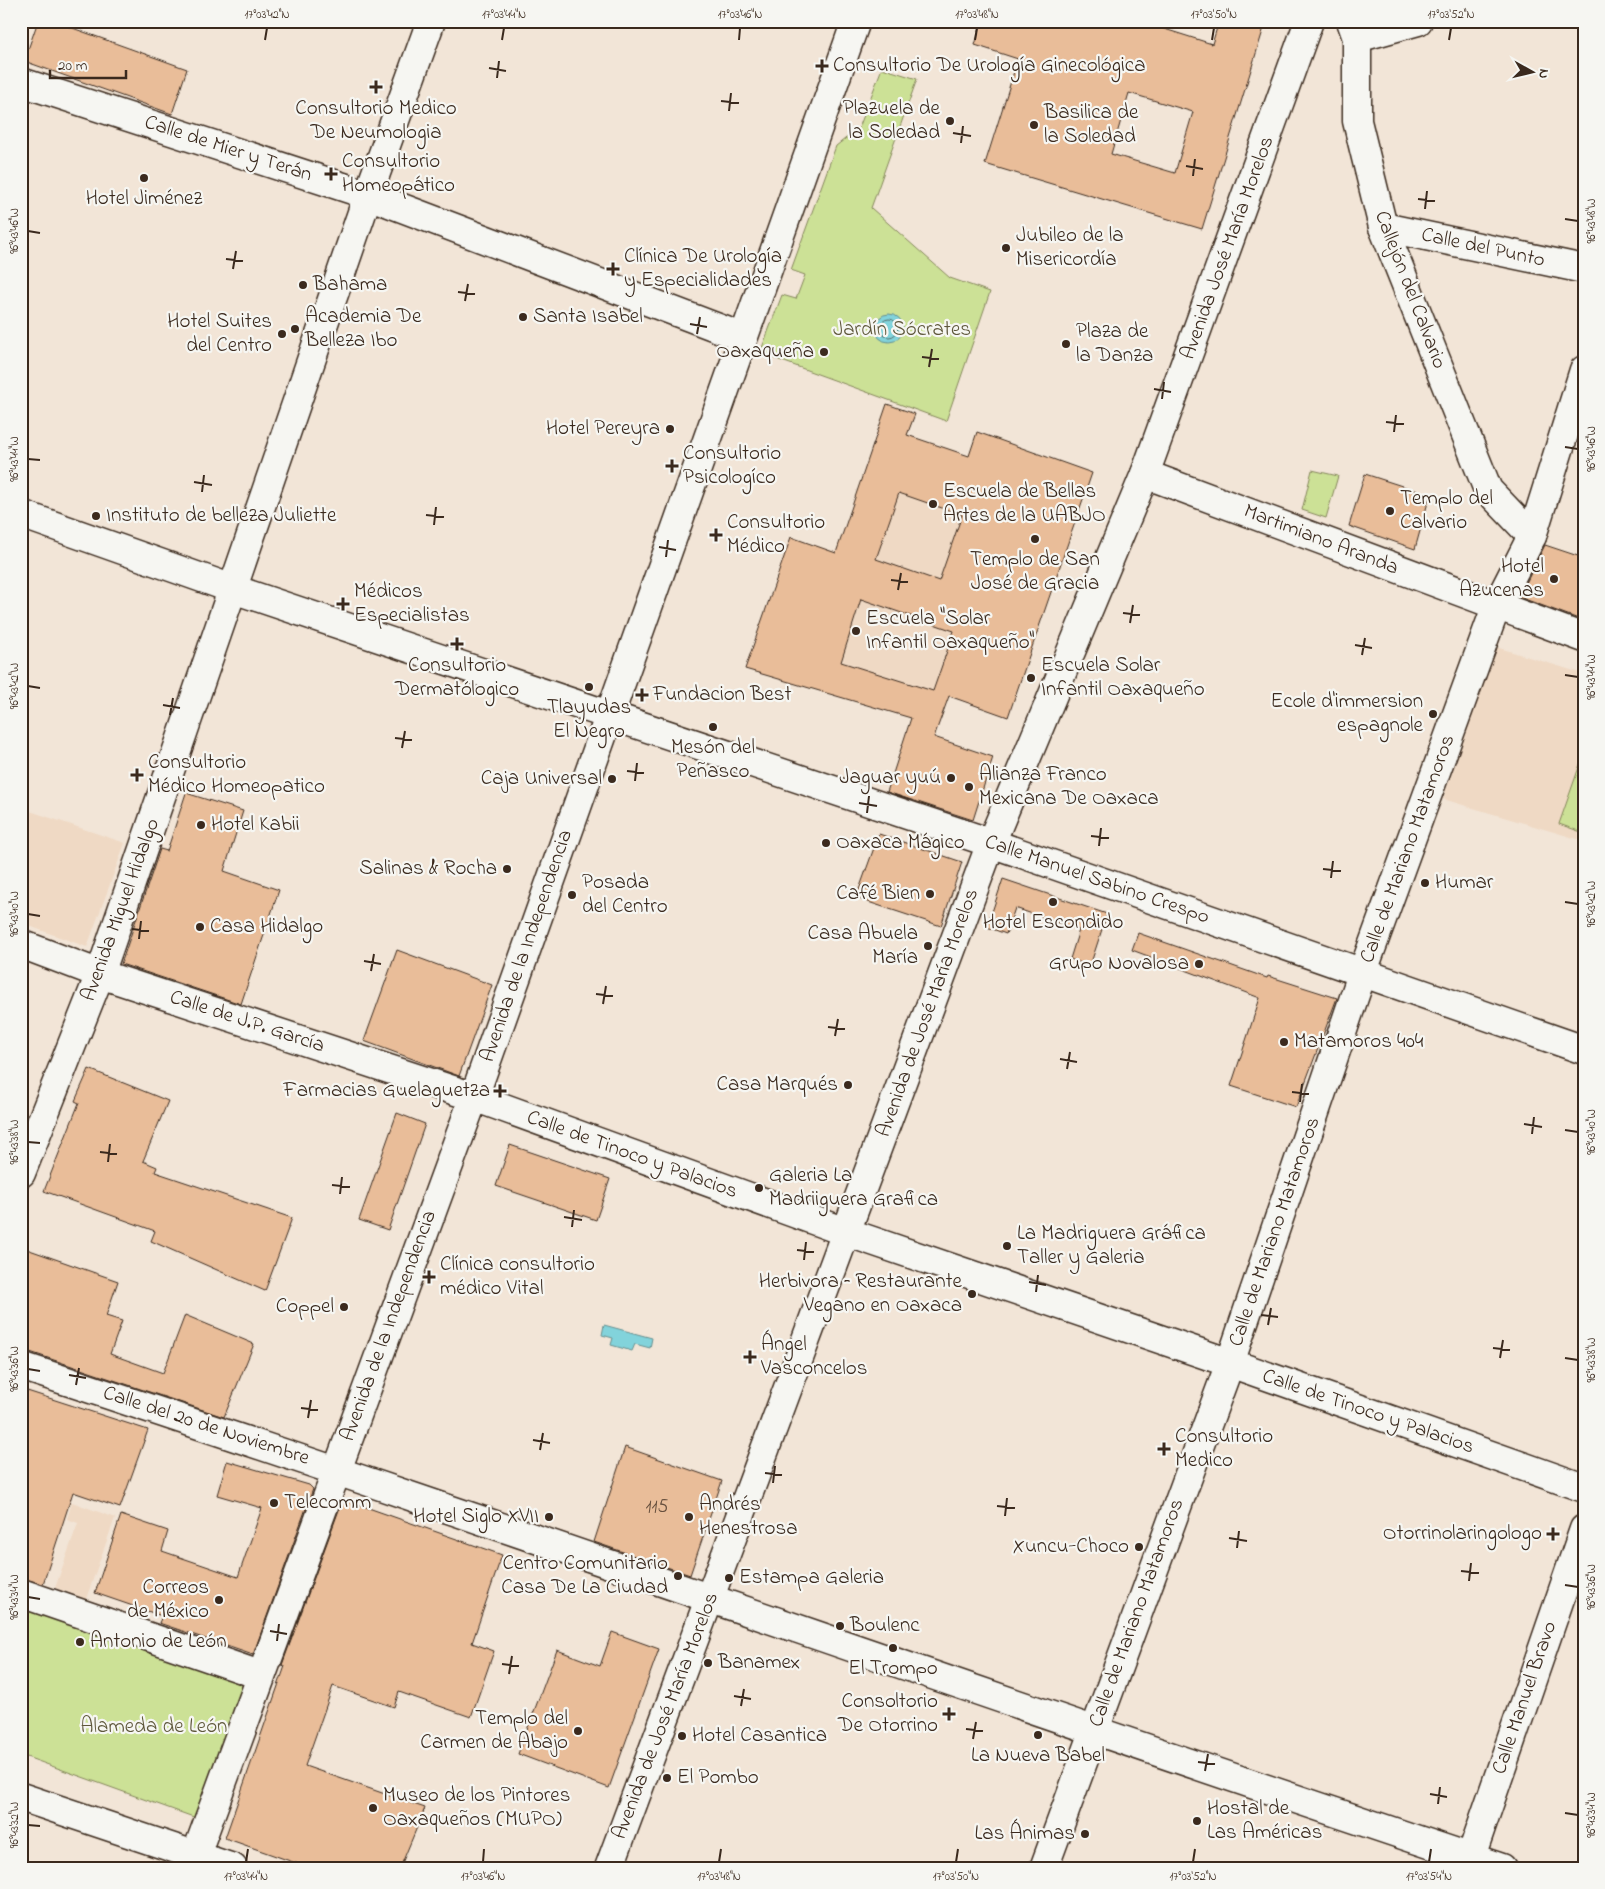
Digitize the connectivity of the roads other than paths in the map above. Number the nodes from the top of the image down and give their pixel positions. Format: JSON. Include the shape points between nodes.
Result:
{"nodes":[{"id":1,"x":432,"y":21,"type":"edge"},
{"id":2,"x":856,"y":21,"type":"edge"},
{"id":3,"x":1309,"y":21,"type":"edge"},
{"id":4,"x":1418,"y":21,"type":"edge"},
{"id":5,"x":1354,"y":30,"type":"edge"},
{"id":6,"x":21,"y":82,"type":"edge"},
{"id":7,"x":368,"y":195,"type":"junction"},
{"id":8,"x":1383,"y":227,"type":"junction"},
{"id":9,"x":1584,"y":269,"type":"edge"},
{"id":10,"x":742,"y":337,"type":"junction"},
{"id":11,"x":1584,"y":370,"type":"edge"},
{"id":12,"x":1145,"y":474,"type":"junction"},
{"id":13,"x":21,"y":514,"type":"edge"},
{"id":14,"x":1532,"y":536,"type":"junction"},
{"id":15,"x":233,"y":589,"type":"junction"},
{"id":16,"x":1496,"y":607,"type":"junction"},
{"id":17,"x":1584,"y":638,"type":"edge"},
{"id":18,"x":608,"y":716,"type":"junction"},
{"id":19,"x":991,"y":843,"type":"junction"},
{"id":20,"x":21,"y":944,"type":"edge"},
{"id":21,"x":100,"y":974,"type":"junction"},
{"id":22,"x":1362,"y":974,"type":"junction"},
{"id":23,"x":1584,"y":1050,"type":"edge"},
{"id":24,"x":474,"y":1097,"type":"junction"},
{"id":25,"x":21,"y":1173,"type":"edge"},
{"id":26,"x":846,"y":1232,"type":"junction"},
{"id":27,"x":1230,"y":1363,"type":"junction"},
{"id":28,"x":21,"y":1366,"type":"edge"},
{"id":29,"x":335,"y":1468,"type":"junction"},
{"id":30,"x":1584,"y":1488,"type":"edge"},
{"id":31,"x":1584,"y":1529,"type":"edge"},
{"id":32,"x":21,"y":1593,"type":"edge"},
{"id":33,"x":710,"y":1600,"type":"junction"},
{"id":34,"x":260,"y":1675,"type":"junction"},
{"id":35,"x":1093,"y":1732,"type":"junction"},
{"id":36,"x":21,"y":1797,"type":"edge"},
{"id":37,"x":193,"y":1862,"type":"edge"},
{"id":38,"x":1469,"y":1862,"type":"edge"},
{"id":39,"x":233,"y":1868,"type":"edge"},
{"id":40,"x":609,"y":1868,"type":"edge"},
{"id":41,"x":1044,"y":1868,"type":"edge"},
{"id":42,"x":1502,"y":1868,"type":"edge"}],
"edges":[{"from":1,"to":7,"type":"street","name":"Avenida Miguel Hidalgo"},
{"from":2,"to":10,"type":"street","name":"Avenida de la Independencia"},
{"from":3,"to":12,"type":"street","name":"Avenida José María Morelos"},
{"from":4,"to":5,"type":"street"},
{"from":5,"to":8,"type":"street","name":"Callejón del Calvario","via":[[1357,121]]},
{"from":6,"to":7,"type":"street","name":"Calle de Mier y Terán"},
{"from":7,"to":10,"type":"street","name":"Calle de Mier y Terán"},
{"from":7,"to":15,"type":"street","name":"Avenida Miguel Hidalgo"},
{"from":8,"to":9,"type":"street","name":"Calle del Punto"},
{"from":8,"to":14,"type":"street","name":"Callejón del Calvario","via":[[1488,490]]},
{"from":10,"to":18,"type":"street","name":"Avenida de la Independencia"},
{"from":11,"to":14,"type":"street","name":"Calle de Mariano Matamoros"},
{"from":12,"to":16,"type":"street","name":"Martimiano Aranda"},
{"from":12,"to":19,"type":"street","name":"Avenida de José María Morelos"},
{"from":13,"to":15,"type":"street","name":"Calle Manuel Sabino Crespo"},
{"from":14,"to":16,"type":"street","name":"Calle de Mariano Matamoros"},
{"from":15,"to":18,"type":"street","name":"Calle Manuel Sabino Crespo"},
{"from":15,"to":21,"type":"street","name":"Avenida Miguel Hidalgo"},
{"from":16,"to":17,"type":"street","name":"Martimiano Aranda"},
{"from":16,"to":22,"type":"street","name":"Calle de Mariano Matamoros"},
{"from":18,"to":19,"type":"street","name":"Calle Manuel Sabino Crespo"},
{"from":18,"to":24,"type":"street","name":"Avenida de la Independencia"},
{"from":19,"to":22,"type":"street","name":"Calle Manuel Sabino Crespo"},
{"from":19,"to":26,"type":"street","name":"Avenida de José María Morelos"},
{"from":20,"to":21,"type":"street","name":"Calle de J.P. García"},
{"from":21,"to":24,"type":"street","name":"Calle de J.P. García"},
{"from":21,"to":25,"type":"street","name":"Avenida Miguel Hidalgo"},
{"from":22,"to":23,"type":"street","name":"Calle Manuel Sabino Crespo"},
{"from":22,"to":27,"type":"street","name":"Calle de Mariano Matamoros"},
{"from":24,"to":26,"type":"street","name":"Calle de Tinoco y Palacios"},
{"from":24,"to":29,"type":"street","name":"Avenida de la Independencia"},
{"from":26,"to":27,"type":"street","name":"Calle de Tinoco y Palacios"},
{"from":26,"to":33,"type":"street","name":"Avenida de José María Morelos"},
{"from":27,"to":30,"type":"street","name":"Calle de Tinoco y Palacios"},
{"from":27,"to":35,"type":"street","name":"Calle de Mariano Matamoros"},
{"from":28,"to":29,"type":"street","name":"Calle del 20 de Noviembre"},
{"from":29,"to":33,"type":"street","name":"Calle del 20 de Noviembre"},
{"from":29,"to":34,"type":"street","name":"Avenida de la Independencia"},
{"from":31,"to":38,"type":"street","name":"Calle Manuel Bravo"},
{"from":32,"to":34,"type":"street"},
{"from":33,"to":35,"type":"street","name":"Calle del 20 de Noviembre"},
{"from":33,"to":40,"type":"street","name":"Avenida de José María Morelos"},
{"from":34,"to":37,"type":"street","name":"Avenida de la Independencia"},
{"from":35,"to":38,"type":"street","name":"Calle del 20 de Noviembre"},
{"from":35,"to":41,"type":"street","name":"Calle de Mariano Matamoros"},
{"from":36,"to":37,"type":"street"},
{"from":37,"to":39,"type":"street"},
{"from":38,"to":42,"type":"street","name":"Calle del 20 de Noviembre"}]}
